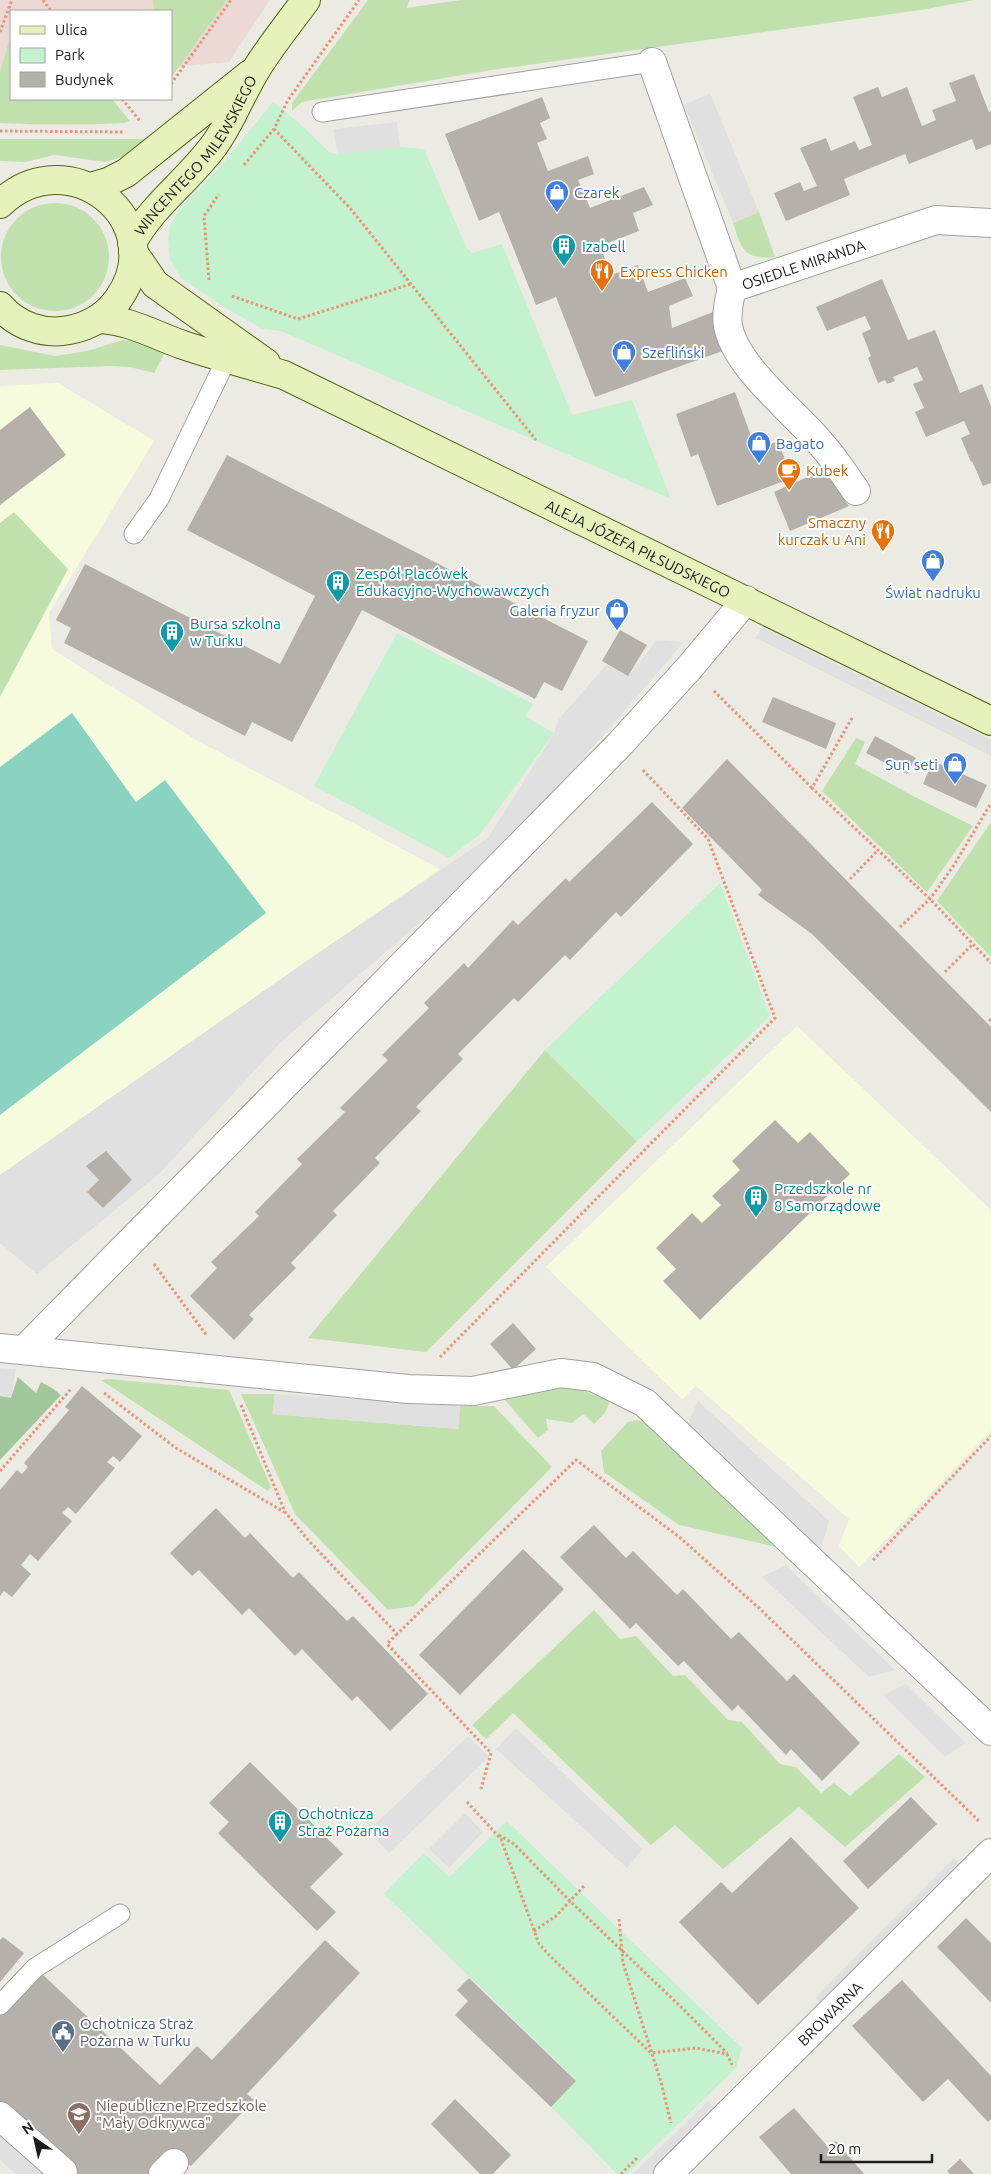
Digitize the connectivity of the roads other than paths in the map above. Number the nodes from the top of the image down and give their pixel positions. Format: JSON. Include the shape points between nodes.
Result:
{"nodes":[{"id":1,"x":306,"y":0,"type":"edge"},
{"id":2,"x":652,"y":62,"type":"joint"},
{"id":3,"x":257,"y":68,"type":"junction"},
{"id":4,"x":322,"y":112,"type":"dead end"},
{"id":5,"x":12,"y":183,"type":"edge"},
{"id":6,"x":91,"y":187,"type":"junction"},
{"id":7,"x":0,"y":204,"type":"edge"},
{"id":8,"x":991,"y":223,"type":"edge"},
{"id":9,"x":132,"y":247,"type":"junction"},
{"id":10,"x":732,"y":288,"type":"junction"},
{"id":11,"x":0,"y":306,"type":"edge"},
{"id":12,"x":98,"y":320,"type":"junction"},
{"id":13,"x":11,"y":326,"type":"edge"},
{"id":14,"x":228,"y":358,"type":"junction"},
{"id":15,"x":284,"y":375,"type":"junction"},
{"id":16,"x":856,"y":491,"type":"dead end"},
{"id":17,"x":134,"y":534,"type":"dead end"},
{"id":18,"x":746,"y":600,"type":"junction"},
{"id":19,"x":991,"y":721,"type":"edge"},
{"id":20,"x":12,"y":1349,"type":"edge"},
{"id":21,"x":991,"y":1731,"type":"edge"},
{"id":22,"x":991,"y":1854,"type":"edge"},
{"id":23,"x":120,"y":1914,"type":"dead end"},
{"id":24,"x":0,"y":2005,"type":"edge"},
{"id":25,"x":0,"y":2116,"type":"edge"},
{"id":26,"x":63,"y":2172,"type":"dead end"},
{"id":27,"x":668,"y":2174,"type":"edge"}],
"edges":[{"from":1,"to":3,"type":"street","name":"WINCENTEGO MILEWSKIEGO"},
{"from":2,"to":4,"type":"lane"},
{"from":2,"to":10,"type":"street","name":"OSIEDLE MIRANDA"},
{"from":3,"to":6,"type":"street","name":"WINCENTEGO MILEWSKIEGO","via":[[126,173]]},
{"from":3,"to":9,"type":"street","name":"WINCENTEGO MILEWSKIEGO","via":[[215,145],[138,231]]},
{"from":5,"to":6,"type":"street","via":[[57,179]]},
{"from":5,"to":7,"type":"street"},
{"from":6,"to":9,"type":"street","via":[[118,210],[127,225]]},
{"from":8,"to":10,"type":"street","name":"OSIEDLE MIRANDA","via":[[936,220]]},
{"from":9,"to":12,"type":"street","via":[[132,271],[125,290],[114,306]]},
{"from":9,"to":15,"type":"street","name":"ALEJA JÓZEFA PIŁSUDSKIEGO","via":[[155,284]]},
{"from":10,"to":16,"type":"street","via":[[727,310],[728,327],[740,354],[823,445]]},
{"from":11,"to":13,"type":"street"},
{"from":12,"to":13,"type":"street","via":[[61,332]]},
{"from":12,"to":14,"type":"street","name":"ALEJA JÓZEFA PIŁSUDSKIEGO","via":[[132,324],[182,345]]},
{"from":14,"to":15,"type":"street","name":"ALEJA JÓZEFA PIŁSUDSKIEGO"},
{"from":14,"to":17,"type":"lane","via":[[159,499]]},
{"from":15,"to":18,"type":"street","name":"ALEJA JÓZEFA PIŁSUDSKIEGO"},
{"from":18,"to":19,"type":"street","name":"ALEJA JÓZEFA PIŁSUDSKIEGO"},
{"from":18,"to":20,"type":"street","via":[[619,745]]},
{"from":20,"to":21,"type":"street","via":[[408,1389],[473,1391],[561,1373],[593,1377],[645,1403]]},
{"from":22,"to":27,"type":"street","name":"BROWARNA"},
{"from":23,"to":24,"type":"lane","via":[[36,1968]]},
{"from":25,"to":26,"type":"street"}]}
